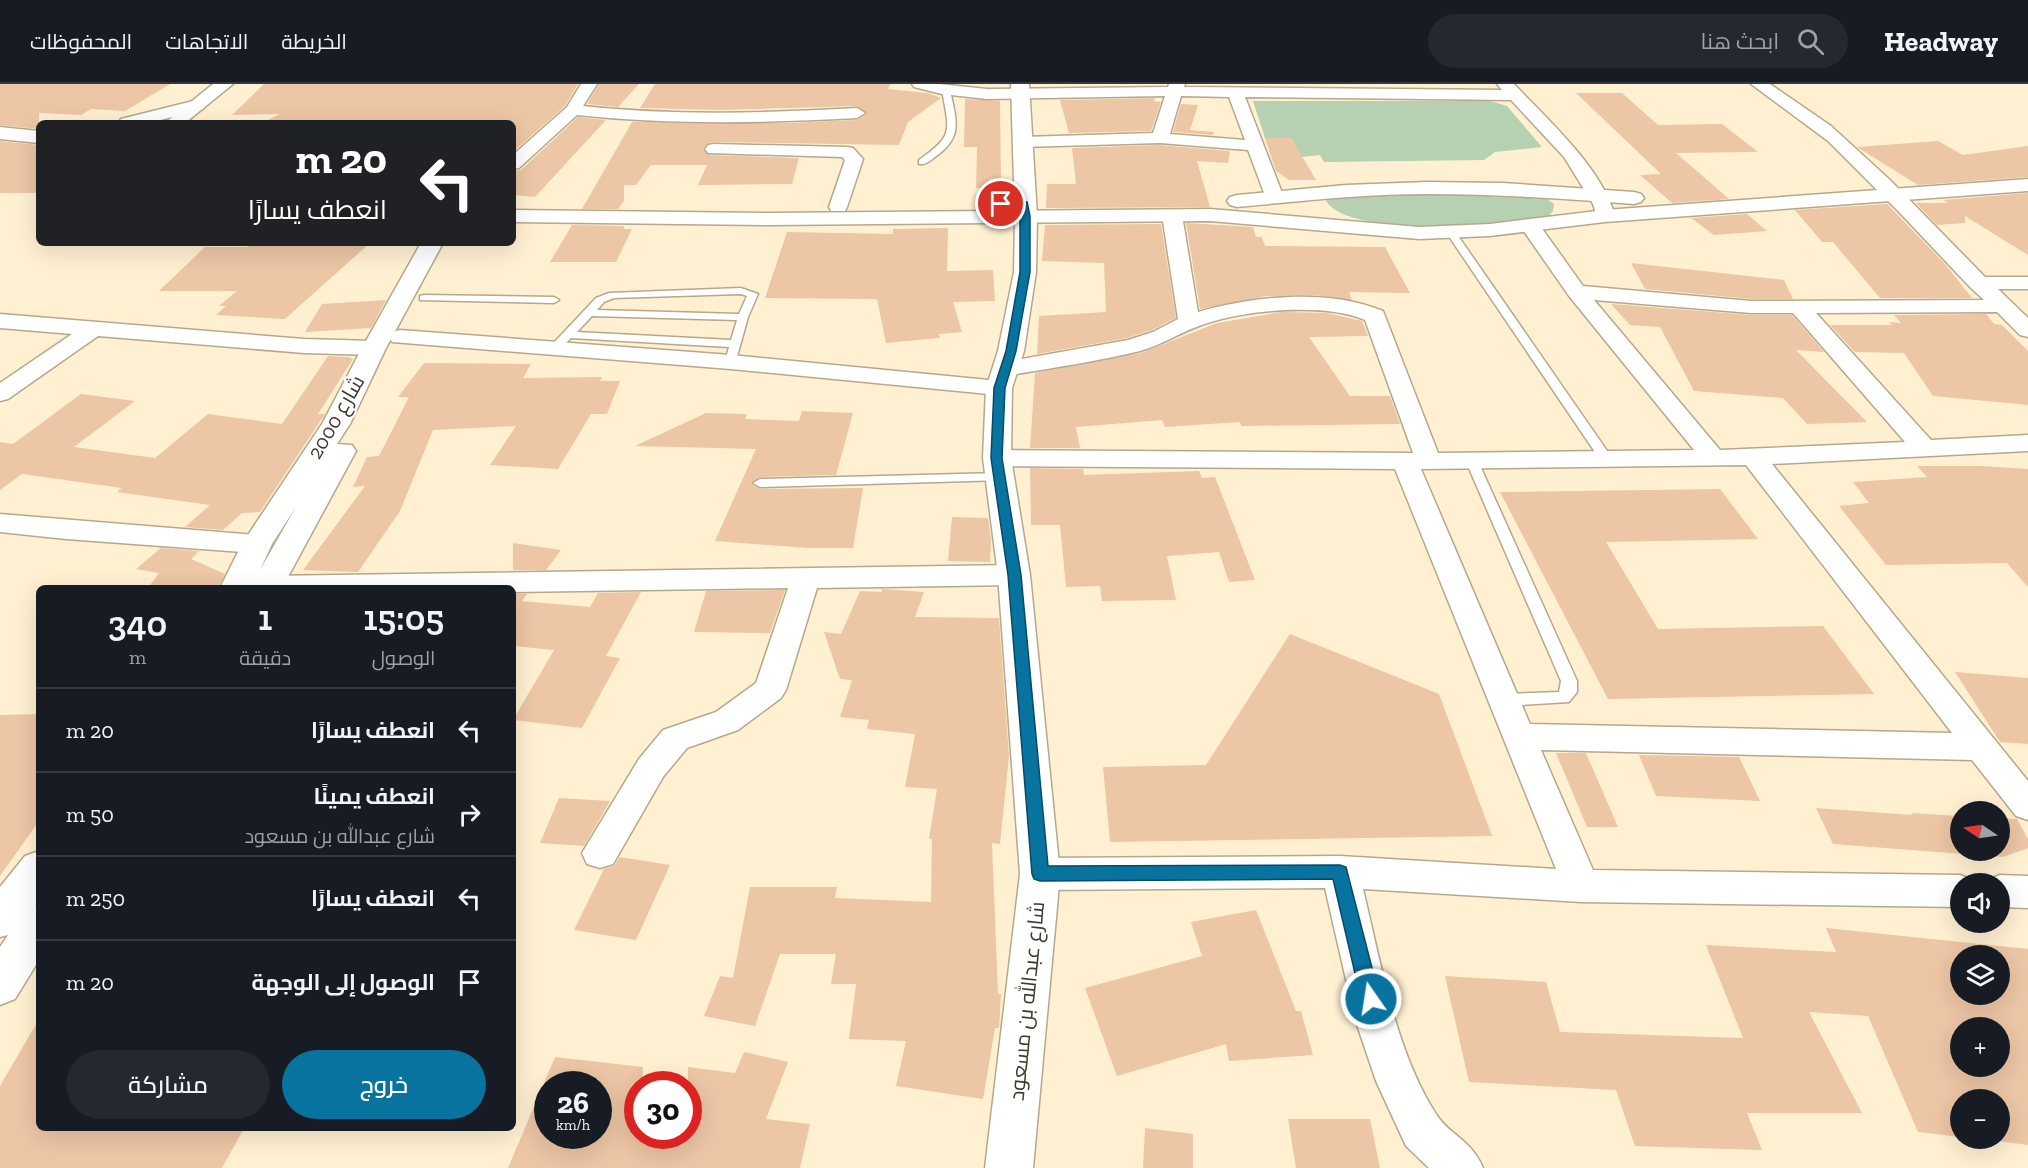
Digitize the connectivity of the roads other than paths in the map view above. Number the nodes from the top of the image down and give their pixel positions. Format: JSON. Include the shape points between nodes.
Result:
{"nodes":[{"id":1,"x":224,"y":84,"type":"edge"},
{"id":2,"x":589,"y":84,"type":"edge"},
{"id":3,"x":920,"y":84,"type":"edge"},
{"id":4,"x":1759,"y":84,"type":"edge"},
{"id":5,"x":242,"y":86,"type":"dead end"},
{"id":6,"x":1175,"y":88,"type":"edge"},
{"id":7,"x":1020,"y":89,"type":"edge"},
{"id":8,"x":1510,"y":89,"type":"edge"},
{"id":9,"x":946,"y":90,"type":"junction"},
{"id":10,"x":1236,"y":94,"type":"junction"},
{"id":11,"x":197,"y":105,"type":"junction"},
{"id":12,"x":224,"y":106,"type":"dead end"},
{"id":13,"x":573,"y":110,"type":"junction"},
{"id":14,"x":857,"y":113,"type":"dead end"},
{"id":15,"x":140,"y":120,"type":"edge"},
{"id":16,"x":178,"y":120,"type":"edge"},
{"id":17,"x":0,"y":121,"type":"edge"},
{"id":18,"x":36,"y":125,"type":"edge"},
{"id":19,"x":0,"y":133,"type":"edge"},
{"id":20,"x":36,"y":137,"type":"edge"},
{"id":21,"x":1160,"y":138,"type":"junction"},
{"id":22,"x":1023,"y":142,"type":"junction"},
{"id":23,"x":1257,"y":146,"type":"junction"},
{"id":24,"x":714,"y":149,"type":"dead end"},
{"id":25,"x":516,"y":161,"type":"edge"},
{"id":26,"x":922,"y":162,"type":"dead end"},
{"id":27,"x":2028,"y":174,"type":"edge"},
{"id":28,"x":2028,"y":186,"type":"edge"},
{"id":29,"x":1888,"y":190,"type":"junction"},
{"id":30,"x":1313,"y":195,"type":"junction"},
{"id":31,"x":1596,"y":195,"type":"junction"},
{"id":32,"x":1275,"y":198,"type":"junction"},
{"id":33,"x":516,"y":206,"type":"edge"},
{"id":34,"x":838,"y":207,"type":"junction"},
{"id":35,"x":1025,"y":210,"type":"junction"},
{"id":36,"x":1172,"y":215,"type":"junction"},
{"id":37,"x":516,"y":216,"type":"edge"},
{"id":38,"x":1605,"y":216,"type":"junction"},
{"id":39,"x":1328,"y":225,"type":"junction"},
{"id":40,"x":1531,"y":227,"type":"junction"},
{"id":41,"x":1451,"y":232,"type":"junction"},
{"id":42,"x":430,"y":246,"type":"edge"},
{"id":43,"x":450,"y":246,"type":"edge"},
{"id":44,"x":1977,"y":283,"type":"junction"},
{"id":45,"x":2028,"y":283,"type":"edge"},
{"id":46,"x":1575,"y":292,"type":"junction"},
{"id":47,"x":424,"y":298,"type":"junction"},
{"id":48,"x":554,"y":300,"type":"dead end"},
{"id":49,"x":2003,"y":306,"type":"junction"},
{"id":50,"x":1800,"y":308,"type":"junction"},
{"id":51,"x":590,"y":312,"type":"junction"},
{"id":52,"x":743,"y":317,"type":"junction"},
{"id":53,"x":0,"y":321,"type":"edge"},
{"id":54,"x":1189,"y":322,"type":"junction"},
{"id":55,"x":92,"y":330,"type":"junction"},
{"id":56,"x":2028,"y":330,"type":"edge"},
{"id":57,"x":400,"y":337,"type":"junction"},
{"id":58,"x":561,"y":342,"type":"junction"},
{"id":59,"x":374,"y":348,"type":"junction"},
{"id":60,"x":733,"y":353,"type":"junction"},
{"id":61,"x":1002,"y":379,"type":"junction"},
{"id":62,"x":0,"y":394,"type":"edge"},
{"id":63,"x":2028,"y":443,"type":"edge"},
{"id":64,"x":1923,"y":447,"type":"junction"},
{"id":65,"x":1713,"y":457,"type":"junction"},
{"id":66,"x":1753,"y":457,"type":"junction"},
{"id":67,"x":1606,"y":458,"type":"junction"},
{"id":68,"x":1471,"y":459,"type":"junction"},
{"id":69,"x":1417,"y":460,"type":"junction"},
{"id":70,"x":998,"y":468,"type":"junction"},
{"id":71,"x":760,"y":483,"type":"dead end"},
{"id":72,"x":1,"y":523,"type":"edge"},
{"id":73,"x":257,"y":544,"type":"junction"},
{"id":74,"x":1014,"y":575,"type":"junction"},
{"id":75,"x":806,"y":578,"type":"junction"},
{"id":76,"x":237,"y":585,"type":"edge"},
{"id":77,"x":267,"y":585,"type":"edge"},
{"id":78,"x":386,"y":585,"type":"edge"},
{"id":79,"x":1504,"y":700,"type":"junction"},
{"id":80,"x":1520,"y":737,"type":"junction"},
{"id":81,"x":1982,"y":747,"type":"junction"},
{"id":82,"x":2028,"y":806,"type":"edge"},
{"id":83,"x":600,"y":853,"type":"dead end"},
{"id":84,"x":36,"y":872,"type":"edge"},
{"id":85,"x":1340,"y":872,"type":"junction"},
{"id":86,"x":1040,"y":874,"type":"junction"},
{"id":87,"x":1581,"y":886,"type":"junction"},
{"id":88,"x":1950,"y":891,"type":"edge"},
{"id":89,"x":2010,"y":891,"type":"edge"},
{"id":90,"x":2028,"y":891,"type":"edge"},
{"id":91,"x":0,"y":919,"type":"edge"},
{"id":92,"x":36,"y":927,"type":"edge"},
{"id":93,"x":0,"y":985,"type":"edge"},
{"id":94,"x":1009,"y":1168,"type":"edge"},
{"id":95,"x":1461,"y":1168,"type":"edge"}],
"edges":[{"from":1,"to":11,"type":"main road"},
{"from":2,"to":13,"type":"street"},
{"from":3,"to":9,"type":"street"},
{"from":4,"to":29,"type":"street","via":[[1833,136]]},
{"from":5,"to":12,"type":"main road"},
{"from":6,"to":7,"type":"street"},
{"from":6,"to":10,"type":"street"},
{"from":6,"to":21,"type":"street"},
{"from":7,"to":9,"type":"street","via":[[981,94]]},
{"from":7,"to":22,"type":"main road","name":"شارع عبدالله بن مسعود"},
{"from":8,"to":10,"type":"street"},
{"from":8,"to":31,"type":"street","via":[[1570,154]]},
{"from":9,"to":26,"type":"lane","via":[[953,129],[945,146]]},
{"from":10,"to":23,"type":"street"},
{"from":11,"to":15,"type":"main road"},
{"from":11,"to":16,"type":"main road"},
{"from":13,"to":14,"type":"street","via":[[607,115],[696,117]]},
{"from":13,"to":25,"type":"street"},
{"from":17,"to":18,"type":"main road"},
{"from":19,"to":20,"type":"main road"},
{"from":21,"to":22,"type":"street"},
{"from":21,"to":23,"type":"street"},
{"from":22,"to":35,"type":"main road","name":"شارع عبدالله بن مسعود"},
{"from":23,"to":32,"type":"street"},
{"from":24,"to":34,"type":"street","via":[[847,152],[854,159]]},
{"from":27,"to":29,"type":"main road"},
{"from":28,"to":29,"type":"main road"},
{"from":29,"to":31,"type":"main road","via":[[1691,199]]},
{"from":29,"to":38,"type":"main road"},
{"from":29,"to":44,"type":"street"},
{"from":30,"to":31,"type":"main road","via":[[1427,188]]},
{"from":30,"to":32,"type":"main road"},
{"from":30,"to":39,"type":"main road","via":[[1304,203],[1305,210]]},
{"from":31,"to":38,"type":"street"},
{"from":32,"to":35,"type":"main road"},
{"from":33,"to":34,"type":"main road"},
{"from":34,"to":35,"type":"main road"},
{"from":35,"to":36,"type":"main road"},
{"from":35,"to":37,"type":"main road","via":[[770,219]]},
{"from":35,"to":61,"type":"main road","name":"شارع عبدالله بن مسعود","via":[[1025,272]]},
{"from":36,"to":39,"type":"main road"},
{"from":36,"to":54,"type":"street"},
{"from":38,"to":40,"type":"main road"},
{"from":39,"to":41,"type":"main road"},
{"from":40,"to":41,"type":"main road"},
{"from":40,"to":46,"type":"street"},
{"from":41,"to":67,"type":"lane"},
{"from":42,"to":59,"type":"main road","name":"شارع 2000"},
{"from":43,"to":47,"type":"main road"},
{"from":44,"to":45,"type":"street"},
{"from":44,"to":49,"type":"street"},
{"from":46,"to":50,"type":"street"},
{"from":46,"to":65,"type":"street"},
{"from":47,"to":48,"type":"lane"},
{"from":47,"to":57,"type":"main road"},
{"from":49,"to":50,"type":"street"},
{"from":49,"to":56,"type":"street"},
{"from":50,"to":64,"type":"street"},
{"from":51,"to":52,"type":"lane"},
{"from":51,"to":52,"type":"lane","via":[[600,300],[614,295],[741,291],[753,294]]},
{"from":51,"to":58,"type":"lane"},
{"from":52,"to":60,"type":"lane"},
{"from":53,"to":55,"type":"street"},
{"from":54,"to":61,"type":"street","via":[[1150,341]]},
{"from":54,"to":69,"type":"street","via":[[1238,310],[1315,304],[1367,311],[1375,316]]},
{"from":55,"to":59,"type":"street"},
{"from":55,"to":62,"type":"street"},
{"from":57,"to":58,"type":"street"},
{"from":57,"to":77,"type":"main road","via":[[359,422]]},
{"from":58,"to":60,"type":"street"},
{"from":59,"to":73,"type":"main road","name":"شارع 2000","via":[[336,424]]},
{"from":60,"to":61,"type":"street"},
{"from":61,"to":70,"type":"main road","name":"شارع عبدالله بن مسعود"},
{"from":63,"to":64,"type":"street"},
{"from":64,"to":66,"type":"street"},
{"from":65,"to":66,"type":"street"},
{"from":65,"to":67,"type":"street"},
{"from":66,"to":81,"type":"street"},
{"from":67,"to":68,"type":"street"},
{"from":68,"to":69,"type":"street"},
{"from":68,"to":79,"type":"lane","via":[[1569,681],[1569,692],[1563,698]]},
{"from":69,"to":70,"type":"street"},
{"from":69,"to":79,"type":"street"},
{"from":70,"to":71,"type":"lane"},
{"from":70,"to":74,"type":"main road","name":"شارع عبدالله بن مسعود"},
{"from":72,"to":73,"type":"street"},
{"from":73,"to":76,"type":"main road","name":"شارع 2000"},
{"from":74,"to":75,"type":"street"},
{"from":74,"to":86,"type":"main road","name":"شارع عبدالله بن مسعود"},
{"from":75,"to":78,"type":"street"},
{"from":75,"to":83,"type":"street","via":[[770,690],[728,721],[675,739],[651,768]]},
{"from":79,"to":80,"type":"street"},
{"from":80,"to":81,"type":"street"},
{"from":80,"to":87,"type":"street"},
{"from":81,"to":82,"type":"street"},
{"from":84,"to":91,"type":"main road"},
{"from":85,"to":86,"type":"street"},
{"from":85,"to":87,"type":"street"},
{"from":85,"to":95,"type":"street","via":[[1375,1019],[1397,1081],[1421,1131]]},
{"from":86,"to":94,"type":"main road","name":"شارع عبدالله بن مسعود"},
{"from":87,"to":88,"type":"street"},
{"from":89,"to":90,"type":"street"},
{"from":92,"to":93,"type":"main road"}]}
